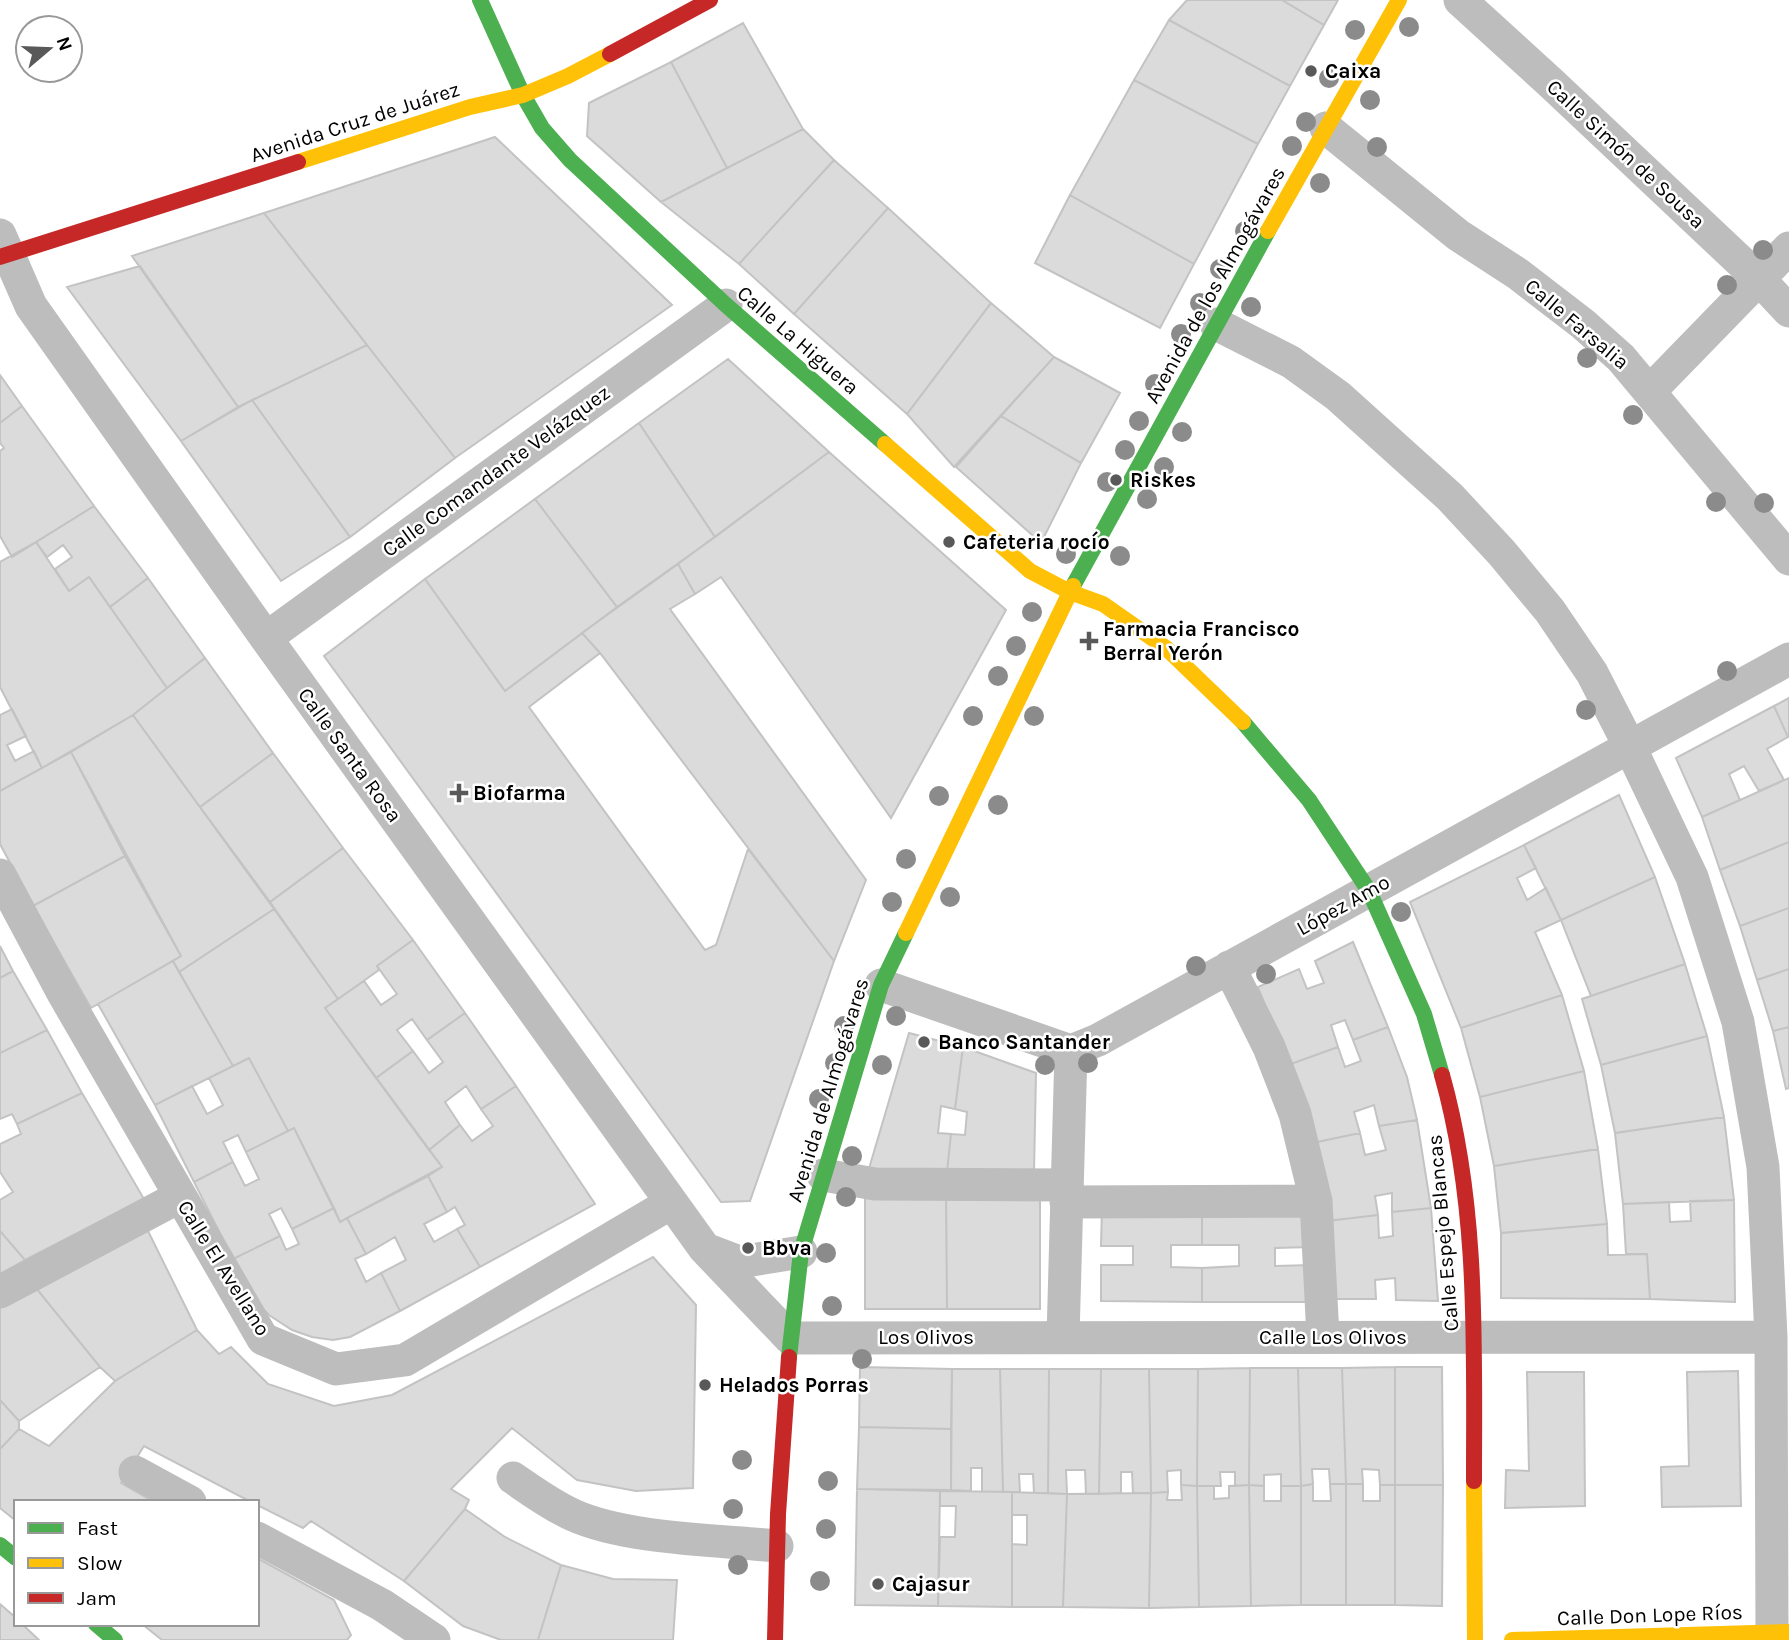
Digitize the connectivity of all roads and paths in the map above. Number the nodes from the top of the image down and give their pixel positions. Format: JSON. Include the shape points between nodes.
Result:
{"nodes":[{"id":1,"x":480,"y":0,"type":"edge"},
{"id":2,"x":710,"y":0,"type":"edge"},
{"id":3,"x":1399,"y":0,"type":"edge"},
{"id":4,"x":1460,"y":0,"type":"edge"},
{"id":5,"x":523,"y":95,"type":"junction"},
{"id":6,"x":1326,"y":128,"type":"junction"},
{"id":7,"x":1789,"y":248,"type":"edge"},
{"id":8,"x":3,"y":249,"type":"edge"},
{"id":9,"x":1759,"y":279,"type":"junction"},
{"id":10,"x":726,"y":305,"type":"junction"},
{"id":11,"x":1789,"y":311,"type":"edge"},
{"id":12,"x":1216,"y":324,"type":"junction"},
{"id":13,"x":1650,"y":391,"type":"junction"},
{"id":14,"x":1789,"y":559,"type":"edge"},
{"id":15,"x":1070,"y":592,"type":"junction"},
{"id":16,"x":266,"y":638,"type":"junction"},
{"id":17,"x":1789,"y":659,"type":"edge"},
{"id":18,"x":1630,"y":747,"type":"junction"},
{"id":19,"x":0,"y":875,"type":"edge"},
{"id":20,"x":1369,"y":891,"type":"junction"},
{"id":21,"x":1229,"y":967,"type":"junction"},
{"id":22,"x":881,"y":985,"type":"junction"},
{"id":23,"x":1071,"y":1051,"type":"junction"},
{"id":24,"x":823,"y":1175,"type":"junction"},
{"id":25,"x":1067,"y":1193,"type":"junction"},
{"id":26,"x":179,"y":1197,"type":"junction"},
{"id":27,"x":1316,"y":1201,"type":"junction"},
{"id":28,"x":671,"y":1203,"type":"junction"},
{"id":29,"x":705,"y":1249,"type":"junction"},
{"id":30,"x":801,"y":1252,"type":"junction"},
{"id":31,"x":0,"y":1292,"type":"edge"},
{"id":32,"x":1063,"y":1337,"type":"junction"},
{"id":33,"x":1324,"y":1337,"type":"junction"},
{"id":34,"x":1474,"y":1337,"type":"junction"},
{"id":35,"x":1772,"y":1337,"type":"junction"},
{"id":36,"x":790,"y":1338,"type":"junction"},
{"id":37,"x":135,"y":1472,"type":"dead end"},
{"id":38,"x":513,"y":1478,"type":"dead end"},
{"id":39,"x":186,"y":1500,"type":"edge"},
{"id":40,"x":259,"y":1539,"type":"edge"},
{"id":41,"x":0,"y":1545,"type":"edge"},
{"id":42,"x":776,"y":1546,"type":"junction"},
{"id":43,"x":14,"y":1556,"type":"edge"},
{"id":44,"x":98,"y":1626,"type":"edge"},
{"id":45,"x":1781,"y":1632,"type":"edge"},
{"id":46,"x":115,"y":1640,"type":"edge"},
{"id":47,"x":434,"y":1640,"type":"edge"},
{"id":48,"x":775,"y":1640,"type":"edge"},
{"id":49,"x":1475,"y":1640,"type":"edge"},
{"id":50,"x":1512,"y":1640,"type":"edge"}],
"edges":[{"from":1,"to":5,"type":"street","name":"Calle La Higuera"},
{"from":2,"to":5,"type":"street","name":"Avenida Cruz de Juárez"},
{"from":3,"to":6,"type":"street","name":"Avenida de los Almogávares"},
{"from":4,"to":9,"type":"street","name":"Calle Simón de Sousa"},
{"from":5,"to":8,"type":"street","name":"Avenida Cruz de Juárez","via":[[470,107]]},
{"from":5,"to":10,"type":"street","name":"Calle La Higuera","via":[[542,128],[570,160]]},
{"from":6,"to":12,"type":"street","name":"Avenida de los Almogávares"},
{"from":6,"to":13,"type":"street","name":"Calle Farsalia","via":[[1458,235],[1583,324]]},
{"from":7,"to":9,"type":"street"},
{"from":8,"to":16,"type":"street","name":"Calle Santa Rosa","via":[[31,306]]},
{"from":9,"to":11,"type":"street","name":"Calle Simón de Sousa"},
{"from":9,"to":13,"type":"street"},
{"from":10,"to":15,"type":"street","name":"Calle La Higuera","via":[[1030,571]]},
{"from":10,"to":16,"type":"street","name":"Calle Comandante Velázquez"},
{"from":12,"to":15,"type":"street","name":"Avenida de los Almogávares"},
{"from":12,"to":18,"type":"street","via":[[1291,362],[1338,396],[1450,497],[1550,611],[1592,673]]},
{"from":13,"to":14,"type":"street","name":"Calle Farsalia"},
{"from":15,"to":20,"type":"street","name":"Calle Espejo Blancas","via":[[1103,604],[1166,648],[1241,719],[1309,800]]},
{"from":15,"to":22,"type":"street","name":"Avenida de Almogávares"},
{"from":16,"to":28,"type":"street","name":"Calle Santa Rosa"},
{"from":17,"to":18,"type":"street","name":"López Amo"},
{"from":18,"to":20,"type":"street","name":"López Amo"},
{"from":18,"to":35,"type":"street","via":[[1692,877],[1738,1022],[1763,1167]]},
{"from":19,"to":26,"type":"street","name":"Calle El Avellano"},
{"from":20,"to":21,"type":"street","name":"López Amo"},
{"from":20,"to":34,"type":"street","name":"Calle Espejo Blancas","via":[[1424,1014],[1452,1115],[1467,1218]]},
{"from":21,"to":23,"type":"street","name":"López Amo"},
{"from":21,"to":27,"type":"street","via":[[1269,1046],[1290,1103]]},
{"from":22,"to":23,"type":"street"},
{"from":22,"to":24,"type":"street","name":"Avenida de Almogávares"},
{"from":23,"to":25,"type":"street"},
{"from":24,"to":25,"type":"street","via":[[875,1184]]},
{"from":24,"to":30,"type":"street","name":"Avenida de Almogávares"},
{"from":25,"to":27,"type":"street"},
{"from":25,"to":32,"type":"street"},
{"from":26,"to":28,"type":"street","name":"Calle El Avellano","via":[[263,1339],[336,1369],[405,1360]]},
{"from":26,"to":31,"type":"street"},
{"from":27,"to":33,"type":"street"},
{"from":28,"to":29,"type":"street","name":"Calle Santa Rosa"},
{"from":29,"to":30,"type":"street","via":[[739,1262]]},
{"from":29,"to":36,"type":"street","name":"Calle Santa Rosa"},
{"from":30,"to":36,"type":"street","name":"Avenida de Almogávares"},
{"from":32,"to":33,"type":"street","name":"Calle Los Olivos"},
{"from":32,"to":36,"type":"street","name":"Los Olivos"},
{"from":33,"to":34,"type":"street","name":"Calle Los Olivos"},
{"from":34,"to":35,"type":"street","name":"Calle Los Olivos"},
{"from":34,"to":49,"type":"street","name":"Calle Espejo Blancas"},
{"from":35,"to":45,"type":"street"},
{"from":36,"to":42,"type":"street","name":"Avenida de Almogávares"},
{"from":37,"to":39,"type":"street"},
{"from":38,"to":42,"type":"street","via":[[574,1516],[612,1527]]},
{"from":40,"to":47,"type":"street","via":[[382,1605]]},
{"from":41,"to":43,"type":"street"},
{"from":42,"to":48,"type":"street","name":"Avenida de Almogávares"},
{"from":44,"to":46,"type":"street"},
{"from":45,"to":50,"type":"street","name":"Calle Don Lope Ríos"}]}
